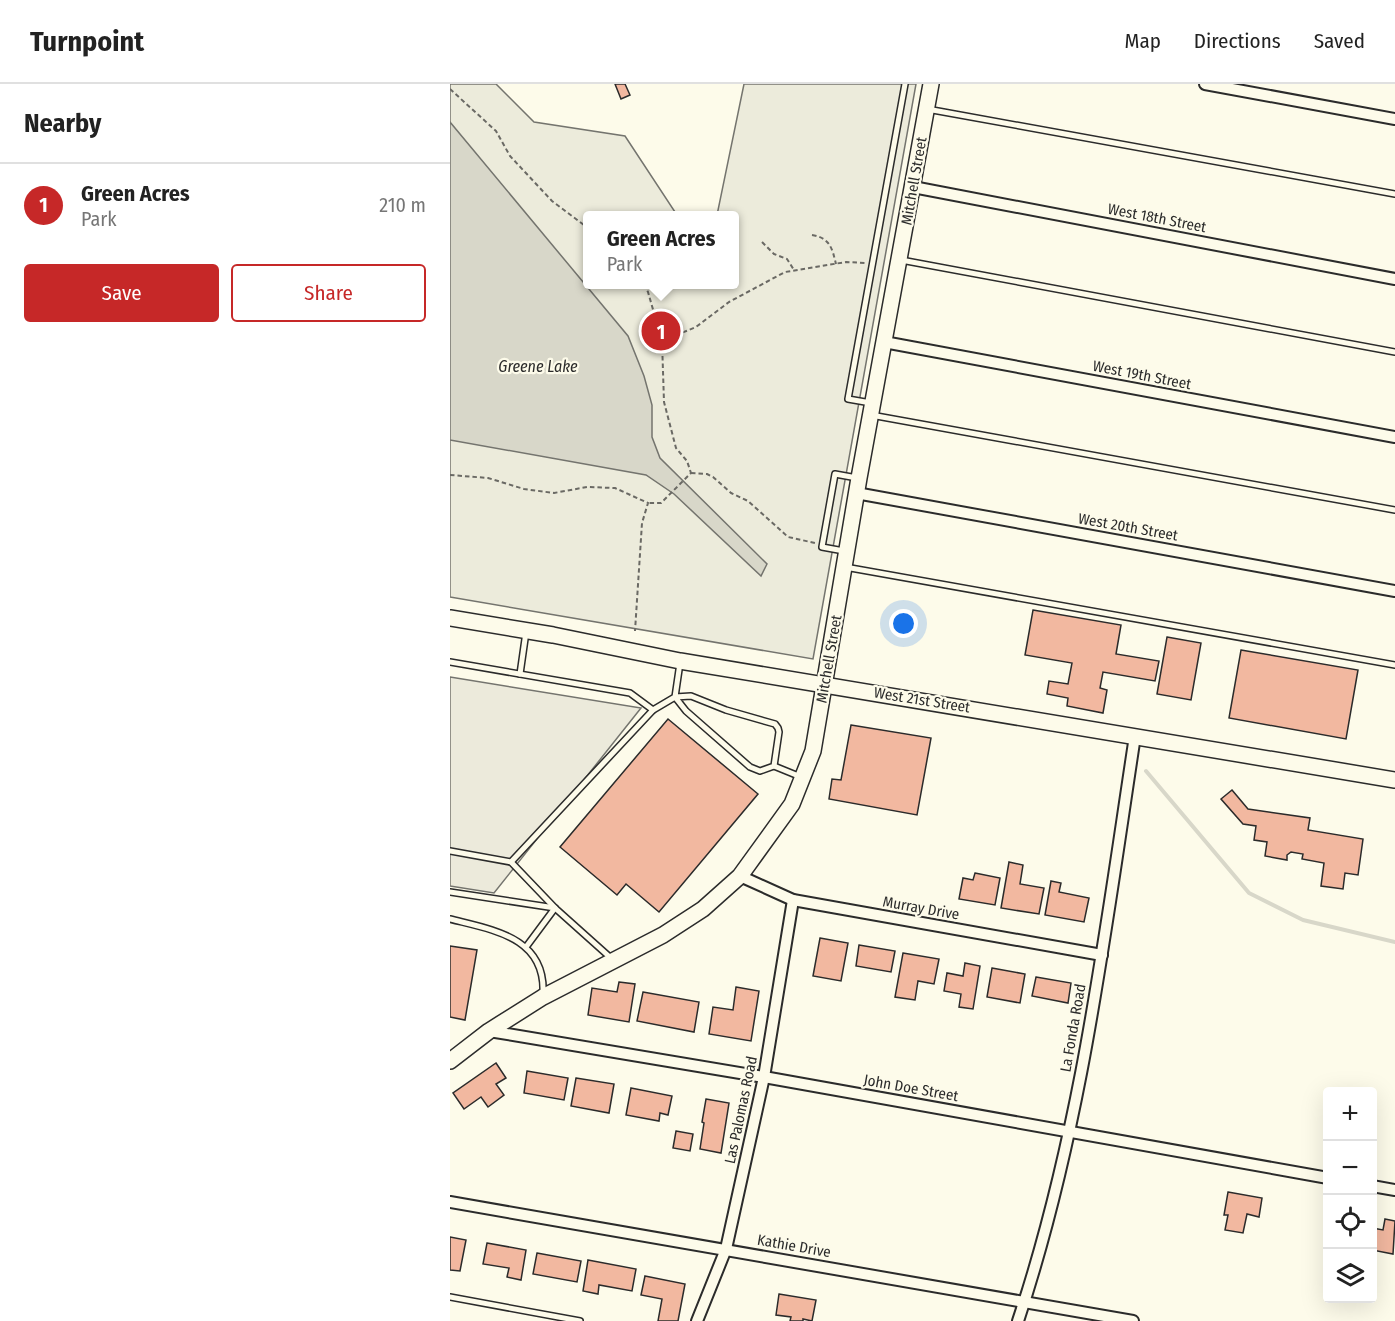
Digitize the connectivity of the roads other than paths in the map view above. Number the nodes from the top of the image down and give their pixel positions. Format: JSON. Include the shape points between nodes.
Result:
{"nodes":[{"id":1,"x":905,"y":84,"type":"edge"},
{"id":2,"x":931,"y":84,"type":"edge"},
{"id":3,"x":1205,"y":84,"type":"edge"},
{"id":4,"x":927,"y":108,"type":"junction"},
{"id":5,"x":1395,"y":119,"type":"edge"},
{"id":6,"x":913,"y":187,"type":"junction"},
{"id":7,"x":1395,"y":195,"type":"edge"},
{"id":8,"x":900,"y":260,"type":"junction"},
{"id":9,"x":1395,"y":279,"type":"edge"},
{"id":10,"x":884,"y":342,"type":"junction"},
{"id":11,"x":1395,"y":352,"type":"edge"},
{"id":12,"x":872,"y":409,"type":"junction"},
{"id":13,"x":1395,"y":437,"type":"edge"},
{"id":14,"x":858,"y":486,"type":"junction"},
{"id":15,"x":1395,"y":510,"type":"edge"},
{"id":16,"x":846,"y":559,"type":"junction"},
{"id":17,"x":1395,"y":591,"type":"edge"},
{"id":18,"x":450,"y":618,"type":"edge"},
{"id":19,"x":526,"y":631,"type":"junction"},
{"id":20,"x":680,"y":661,"type":"junction"},
{"id":21,"x":450,"y":662,"type":"edge"},
{"id":22,"x":1395,"y":665,"type":"edge"},
{"id":23,"x":520,"y":674,"type":"junction"},
{"id":24,"x":825,"y":684,"type":"junction"},
{"id":25,"x":675,"y":697,"type":"junction"},
{"id":26,"x":653,"y":710,"type":"junction"},
{"id":27,"x":1135,"y":736,"type":"junction"},
{"id":28,"x":774,"y":766,"type":"junction"},
{"id":29,"x":802,"y":778,"type":"junction"},
{"id":30,"x":1395,"y":780,"type":"edge"},
{"id":31,"x":450,"y":851,"type":"edge"},
{"id":32,"x":512,"y":862,"type":"junction"},
{"id":33,"x":740,"y":876,"type":"junction"},
{"id":34,"x":450,"y":892,"type":"edge"},
{"id":35,"x":793,"y":900,"type":"junction"},
{"id":36,"x":555,"y":908,"type":"junction"},
{"id":37,"x":450,"y":919,"type":"edge"},
{"id":38,"x":526,"y":947,"type":"junction"},
{"id":39,"x":1101,"y":956,"type":"junction"},
{"id":40,"x":614,"y":960,"type":"junction"},
{"id":41,"x":543,"y":997,"type":"junction"},
{"id":42,"x":489,"y":1031,"type":"junction"},
{"id":43,"x":450,"y":1061,"type":"edge"},
{"id":44,"x":764,"y":1077,"type":"junction"},
{"id":45,"x":1070,"y":1131,"type":"junction"},
{"id":46,"x":1323,"y":1177,"type":"edge"},
{"id":47,"x":1377,"y":1187,"type":"edge"},
{"id":48,"x":1395,"y":1190,"type":"edge"},
{"id":49,"x":450,"y":1202,"type":"edge"},
{"id":50,"x":726,"y":1249,"type":"junction"},
{"id":51,"x":450,"y":1297,"type":"edge"},
{"id":52,"x":1025,"y":1301,"type":"junction"},
{"id":53,"x":580,"y":1321,"type":"edge"},
{"id":54,"x":697,"y":1321,"type":"edge"},
{"id":55,"x":1018,"y":1321,"type":"edge"},
{"id":56,"x":1133,"y":1321,"type":"edge"}],
"edges":[{"from":1,"to":12,"type":"lane","via":[[848,399]]},
{"from":2,"to":4,"type":"street","name":"Mitchell Street"},
{"from":3,"to":5,"type":"street"},
{"from":4,"to":6,"type":"street","name":"Mitchell Street"},
{"from":4,"to":7,"type":"lane"},
{"from":6,"to":8,"type":"street","name":"Mitchell Street"},
{"from":6,"to":9,"type":"street","name":"West 18th Street"},
{"from":8,"to":10,"type":"street","name":"Mitchell Street"},
{"from":8,"to":11,"type":"lane"},
{"from":10,"to":12,"type":"street","name":"Mitchell Street"},
{"from":10,"to":13,"type":"street","name":"West 19th Street"},
{"from":12,"to":14,"type":"street","name":"Mitchell Street"},
{"from":12,"to":15,"type":"lane"},
{"from":14,"to":16,"type":"street","name":"Mitchell Street"},
{"from":14,"to":16,"type":"lane","via":[[835,474],[822,548]]},
{"from":14,"to":17,"type":"street","name":"West 20th Street"},
{"from":16,"to":22,"type":"lane"},
{"from":16,"to":24,"type":"street","name":"Mitchell Street"},
{"from":18,"to":19,"type":"street","name":"West 21st Street"},
{"from":19,"to":20,"type":"street","name":"West 21st Street"},
{"from":19,"to":23,"type":"lane"},
{"from":20,"to":24,"type":"street","name":"West 21st Street"},
{"from":20,"to":25,"type":"lane"},
{"from":21,"to":23,"type":"lane"},
{"from":23,"to":26,"type":"lane","via":[[630,693]]},
{"from":24,"to":27,"type":"street","name":"West 21st Street"},
{"from":24,"to":29,"type":"street","name":"Mitchell Street","via":[[813,751]]},
{"from":25,"to":26,"type":"lane"},
{"from":25,"to":28,"type":"lane","via":[[750,767],[760,771]]},
{"from":25,"to":28,"type":"lane","via":[[692,696],[775,724],[779,732]]},
{"from":26,"to":32,"type":"lane"},
{"from":27,"to":30,"type":"street","name":"West 21st Street"},
{"from":27,"to":39,"type":"street","name":"La Fonda Road"},
{"from":28,"to":29,"type":"lane"},
{"from":29,"to":33,"type":"street","name":"Mitchell Street","via":[[792,804]]},
{"from":31,"to":32,"type":"lane"},
{"from":32,"to":36,"type":"lane"},
{"from":33,"to":35,"type":"street","name":"Murray Drive"},
{"from":33,"to":40,"type":"street","name":"Mitchell Street","via":[[693,915]]},
{"from":34,"to":36,"type":"lane"},
{"from":35,"to":39,"type":"street","name":"Murray Drive"},
{"from":35,"to":44,"type":"street","name":"Las Palomas Road"},
{"from":36,"to":38,"type":"lane"},
{"from":36,"to":40,"type":"lane"},
{"from":37,"to":38,"type":"lane","via":[[502,933]]},
{"from":38,"to":41,"type":"lane","via":[[544,976]]},
{"from":39,"to":45,"type":"street","name":"La Fonda Road"},
{"from":40,"to":41,"type":"street","name":"Mitchell Street"},
{"from":41,"to":42,"type":"street","name":"Mitchell Street"},
{"from":42,"to":43,"type":"street","name":"Mitchell Street"},
{"from":42,"to":44,"type":"street","name":"John Doe Street"},
{"from":44,"to":45,"type":"street","name":"John Doe Street"},
{"from":44,"to":50,"type":"street","name":"Las Palomas Road"},
{"from":45,"to":46,"type":"street","name":"John Doe Street"},
{"from":45,"to":52,"type":"street","name":"La Fonda Road"},
{"from":47,"to":48,"type":"street"},
{"from":49,"to":50,"type":"street","name":"Kathie Drive"},
{"from":50,"to":52,"type":"street","name":"Kathie Drive"},
{"from":50,"to":54,"type":"street","name":"Las Palomas Road"},
{"from":51,"to":53,"type":"lane"},
{"from":52,"to":55,"type":"street","name":"La Fonda Road"},
{"from":52,"to":56,"type":"street","name":"Kathie Drive"}]}
